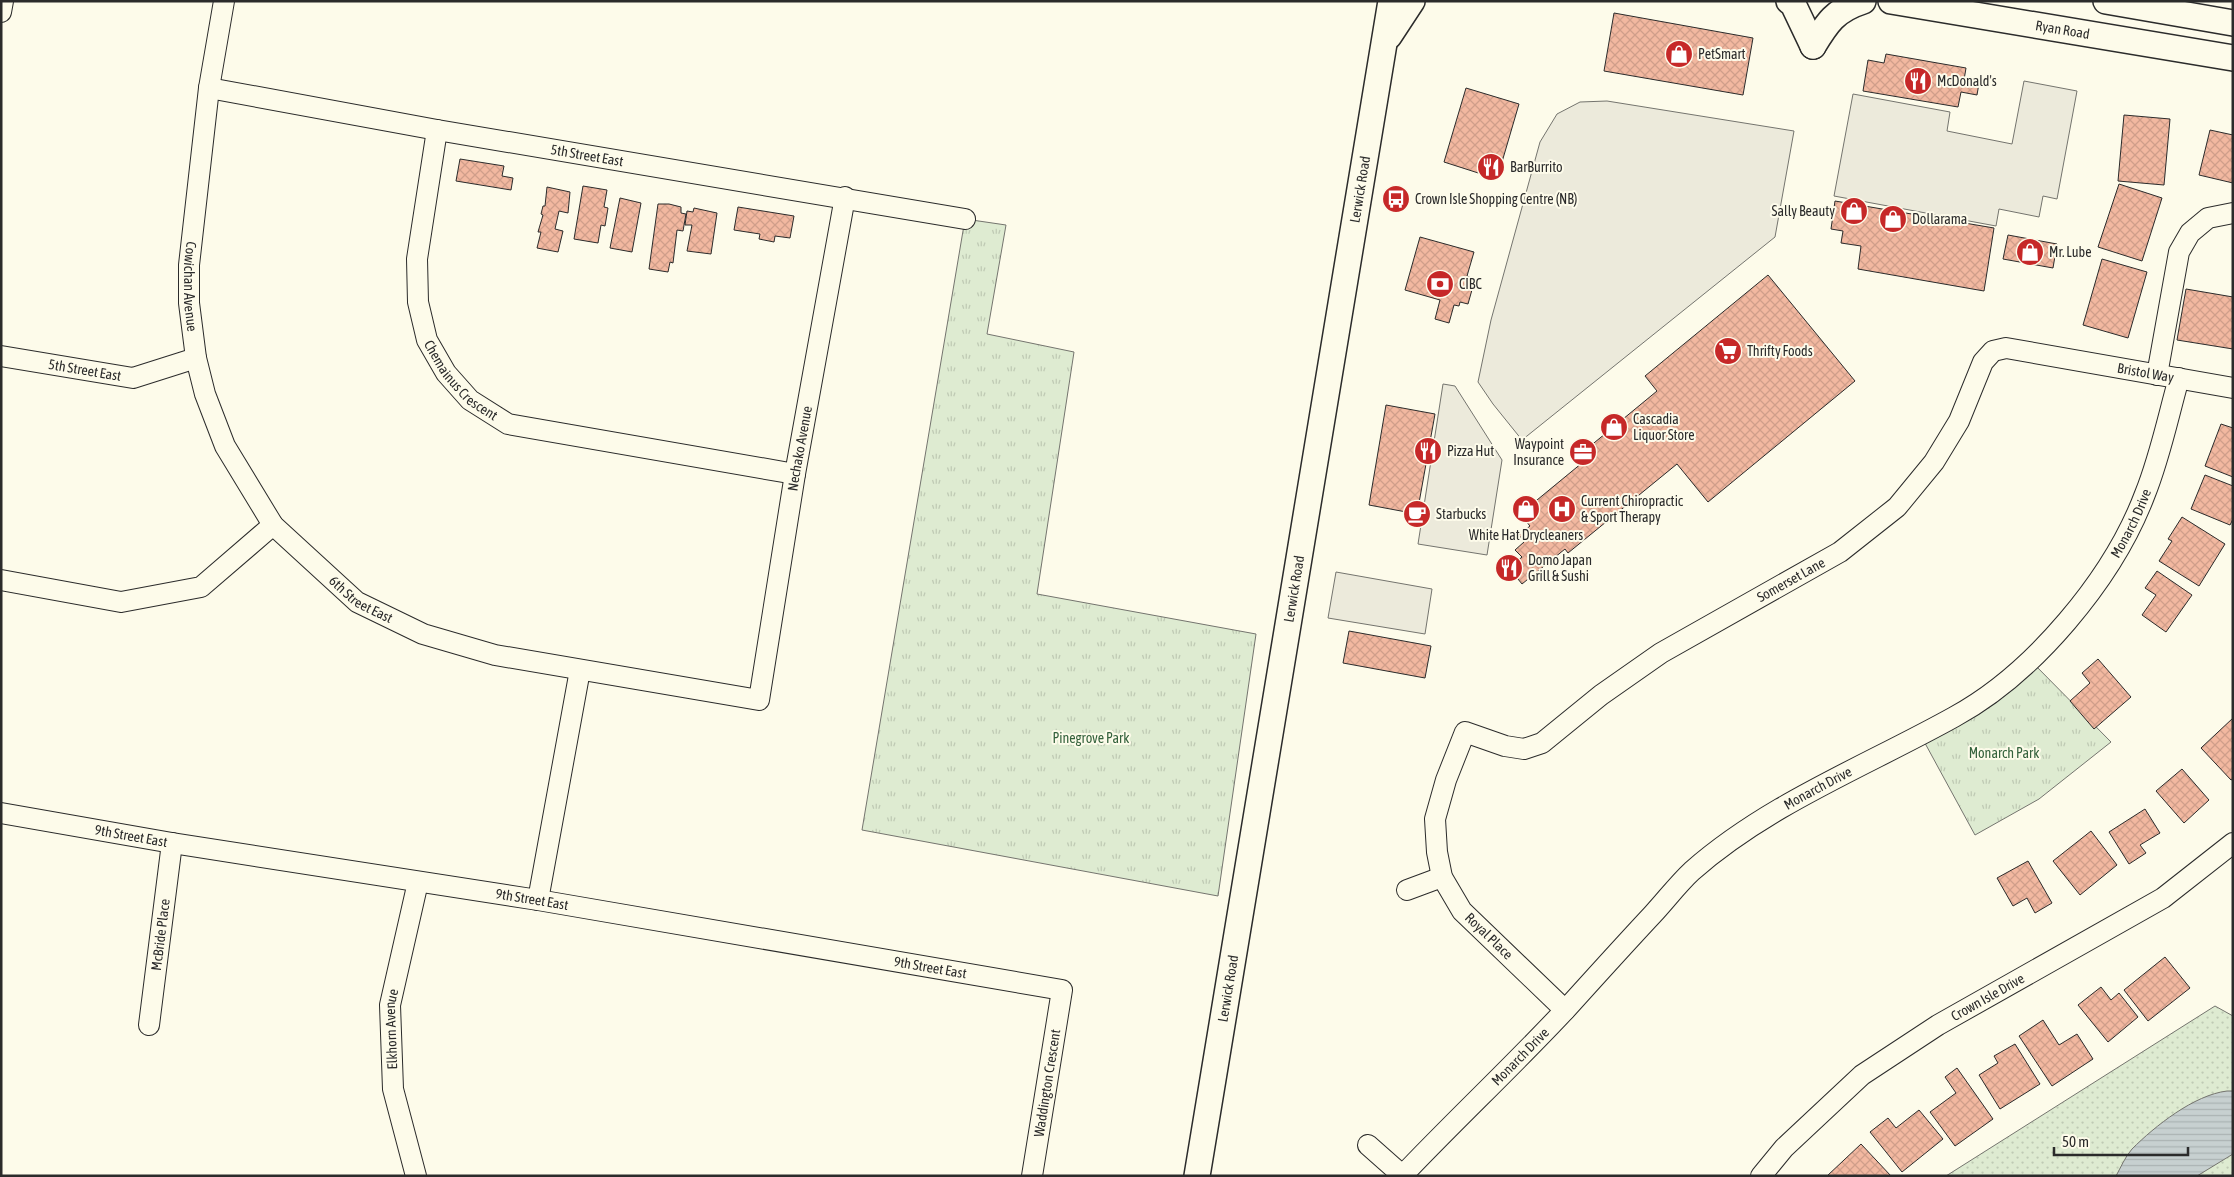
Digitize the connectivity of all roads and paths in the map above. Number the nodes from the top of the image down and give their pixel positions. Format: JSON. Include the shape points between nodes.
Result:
{"nodes":[{"id":1,"x":3,"y":1,"type":"edge"},
{"id":2,"x":224,"y":1,"type":"edge"},
{"id":3,"x":1375,"y":1,"type":"edge"},
{"id":4,"x":1391,"y":1,"type":"edge"},
{"id":5,"x":1412,"y":1,"type":"edge"},
{"id":6,"x":1788,"y":1,"type":"edge"},
{"id":7,"x":1863,"y":1,"type":"edge"},
{"id":8,"x":1993,"y":1,"type":"edge"},
{"id":9,"x":2010,"y":1,"type":"edge"},
{"id":10,"x":2106,"y":1,"type":"edge"},
{"id":11,"x":1897,"y":2,"type":"edge"},
{"id":12,"x":1,"y":12,"type":"edge"},
{"id":13,"x":2233,"y":23,"type":"edge"},
{"id":14,"x":1384,"y":44,"type":"junction"},
{"id":15,"x":2233,"y":58,"type":"edge"},
{"id":16,"x":209,"y":88,"type":"junction"},
{"id":17,"x":437,"y":130,"type":"junction"},
{"id":18,"x":844,"y":197,"type":"junction"},
{"id":19,"x":2233,"y":213,"type":"edge"},
{"id":20,"x":965,"y":219,"type":"dead end"},
{"id":21,"x":1,"y":356,"type":"edge"},
{"id":22,"x":2058,"y":357,"type":"joint"},
{"id":23,"x":196,"y":358,"type":"junction"},
{"id":24,"x":2156,"y":375,"type":"junction"},
{"id":25,"x":2179,"y":378,"type":"junction"},
{"id":26,"x":2233,"y":388,"type":"edge"},
{"id":27,"x":795,"y":474,"type":"junction"},
{"id":28,"x":272,"y":525,"type":"junction"},
{"id":29,"x":1,"y":580,"type":"edge"},
{"id":30,"x":580,"y":670,"type":"junction"},
{"id":31,"x":759,"y":700,"type":"joint"},
{"id":32,"x":1465,"y":732,"type":"joint"},
{"id":33,"x":1,"y":814,"type":"edge"},
{"id":34,"x":172,"y":843,"type":"junction"},
{"id":35,"x":2233,"y":843,"type":"edge"},
{"id":36,"x":1442,"y":877,"type":"junction"},
{"id":37,"x":418,"y":882,"type":"junction"},
{"id":38,"x":1407,"y":890,"type":"dead end"},
{"id":39,"x":538,"y":900,"type":"junction"},
{"id":40,"x":1062,"y":990,"type":"joint"},
{"id":41,"x":1565,"y":1010,"type":"junction"},
{"id":42,"x":149,"y":1025,"type":"dead end"},
{"id":43,"x":1368,"y":1145,"type":"dead end"},
{"id":44,"x":416,"y":1176,"type":"edge"},
{"id":45,"x":1032,"y":1176,"type":"edge"},
{"id":46,"x":1197,"y":1176,"type":"edge"},
{"id":47,"x":1402,"y":1176,"type":"edge"},
{"id":48,"x":1761,"y":1176,"type":"edge"}],
"edges":[{"from":1,"to":12,"type":"street"},
{"from":2,"to":16,"type":"street","name":"Cowichan Avenue"},
{"from":3,"to":14,"type":"main road"},
{"from":4,"to":14,"type":"main road","name":"Lerwick Road"},
{"from":5,"to":14,"type":"main road"},
{"from":6,"to":7,"type":"main road","via":[[1793,4],[1813,46],[1828,21],[1850,5]]},
{"from":8,"to":9,"type":"main road","via":[[2007,4]]},
{"from":10,"to":13,"type":"main road"},
{"from":11,"to":15,"type":"main road","name":"Ryan Road"},
{"from":14,"to":46,"type":"main road","name":"Lerwick Road"},
{"from":16,"to":17,"type":"street","name":"5th Street East"},
{"from":16,"to":23,"type":"street","name":"Cowichan Avenue","via":[[189,265]]},
{"from":17,"to":18,"type":"street","name":"5th Street East"},
{"from":17,"to":27,"type":"street","name":"Chemainus Crescent","via":[[417,259],[418,302],[427,340],[446,373],[470,400],[508,424]]},
{"from":18,"to":20,"type":"street","name":"5th Street East"},
{"from":18,"to":27,"type":"street","name":"Nechako Avenue"},
{"from":19,"to":24,"type":"street","via":[[2208,218],[2190,233],[2179,252]]},
{"from":21,"to":23,"type":"street","name":"5th Street East","via":[[133,378]]},
{"from":22,"to":24,"type":"street","name":"Bristol Way"},
{"from":22,"to":32,"type":"street","name":"Somerset Lane","via":[[2006,348],[1993,351],[1983,362],[1959,420],[1938,454],[1897,507],[1840,552],[1661,653],[1601,695],[1542,743],[1524,749]]},
{"from":23,"to":28,"type":"street","name":"Cowichan Avenue","via":[[224,446]]},
{"from":24,"to":25,"type":"street","name":"Bristol Way"},
{"from":25,"to":26,"type":"street","name":"Bristol Way"},
{"from":25,"to":41,"type":"street","name":"Monarch Drive","via":[[2146,494],[2112,562],[2031,661],[1993,693],[1955,717],[1791,802],[1707,860],[1691,872]]},
{"from":27,"to":31,"type":"street","name":"Nechako Avenue"},
{"from":28,"to":29,"type":"street","via":[[201,587],[121,602]]},
{"from":28,"to":30,"type":"street","name":"6th Street East","via":[[357,602],[423,634],[495,655]]},
{"from":30,"to":31,"type":"street","name":"6th Street East"},
{"from":30,"to":39,"type":"street"},
{"from":32,"to":36,"type":"street","name":"Royal Place","via":[[1446,780],[1436,819]]},
{"from":33,"to":34,"type":"street","name":"9th Street East"},
{"from":34,"to":37,"type":"street","name":"9th Street East"},
{"from":34,"to":42,"type":"street","name":"McBride Place"},
{"from":35,"to":48,"type":"street","name":"Crown Isle Drive","via":[[2163,898],[1938,1025],[1862,1075],[1784,1148]]},
{"from":36,"to":38,"type":"street"},
{"from":36,"to":41,"type":"street","name":"Royal Place","via":[[1462,911]]},
{"from":37,"to":39,"type":"street","name":"9th Street East"},
{"from":37,"to":44,"type":"street","name":"Elkhorn Avenue","via":[[390,1005],[393,1089]]},
{"from":39,"to":40,"type":"street","name":"9th Street East"},
{"from":40,"to":45,"type":"street","name":"Waddington Crescent"},
{"from":41,"to":47,"type":"street","name":"Monarch Drive"},
{"from":43,"to":47,"type":"street"}]}
